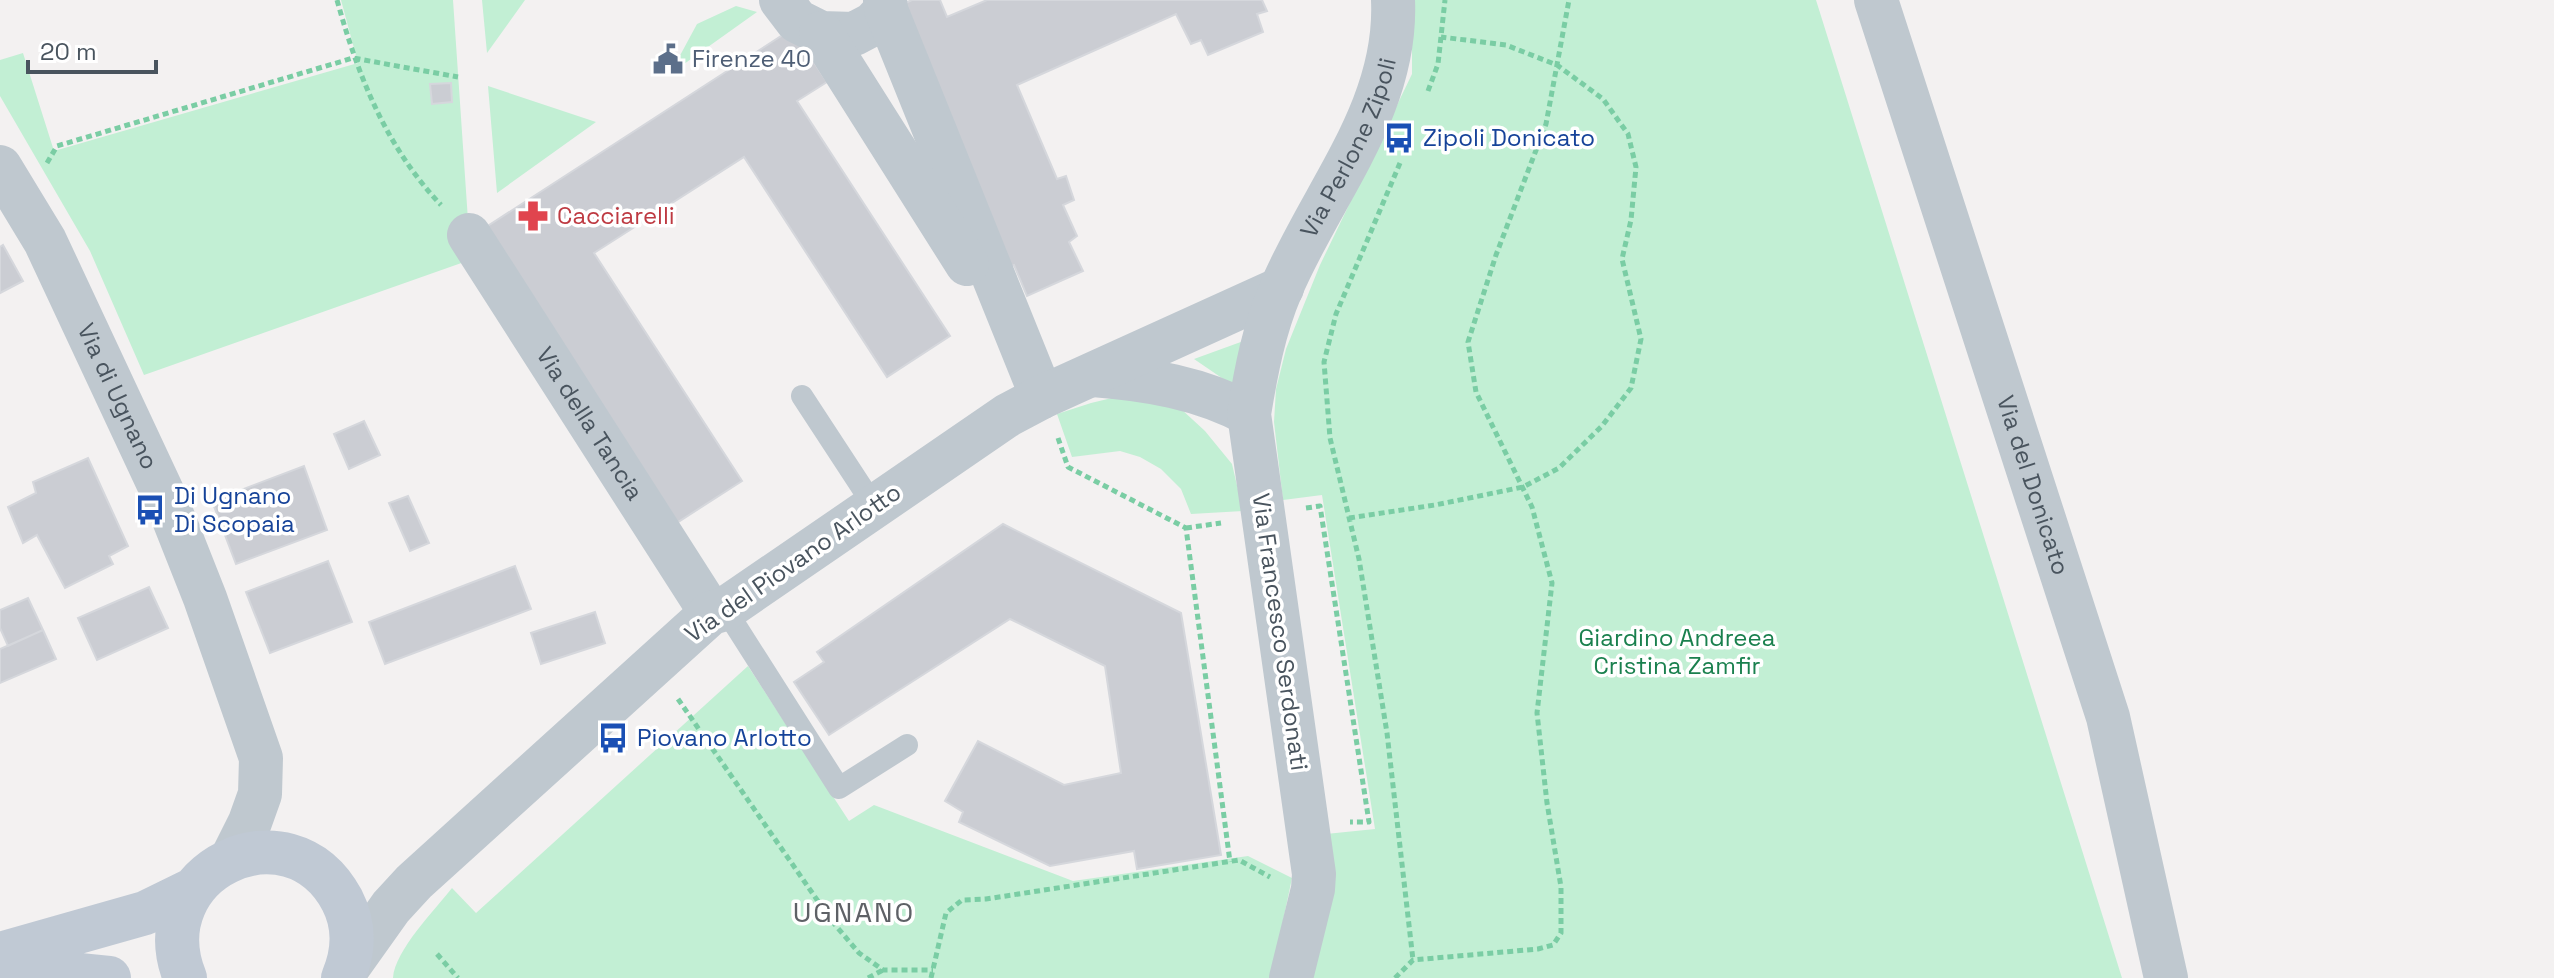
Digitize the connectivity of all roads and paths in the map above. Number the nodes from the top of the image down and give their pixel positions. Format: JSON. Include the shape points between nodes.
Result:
{"nodes":[{"id":1,"x":337,"y":0,"type":"edge"},
{"id":2,"x":781,"y":0,"type":"edge"},
{"id":3,"x":1393,"y":0,"type":"edge"},
{"id":4,"x":1445,"y":0,"type":"edge"},
{"id":5,"x":1569,"y":0,"type":"edge"},
{"id":6,"x":1876,"y":0,"type":"edge"},
{"id":7,"x":885,"y":5,"type":"edge"},
{"id":8,"x":821,"y":33,"type":"junction"},
{"id":9,"x":1441,"y":37,"type":"junction"},
{"id":10,"x":353,"y":58,"type":"junction"},
{"id":11,"x":1557,"y":65,"type":"junction"},
{"id":12,"x":458,"y":77,"type":"dead end"},
{"id":13,"x":1423,"y":103,"type":"dead end"},
{"id":14,"x":1401,"y":159,"type":"dead end"},
{"id":15,"x":47,"y":164,"type":"dead end"},
{"id":16,"x":0,"y":167,"type":"edge"},
{"id":17,"x":469,"y":235,"type":"joint"},
{"id":18,"x":1282,"y":288,"type":"junction"},
{"id":19,"x":1026,"y":357,"type":"junction"},
{"id":20,"x":1091,"y":375,"type":"junction"},
{"id":21,"x":802,"y":396,"type":"dead end"},
{"id":22,"x":1042,"y":397,"type":"junction"},
{"id":23,"x":1249,"y":414,"type":"junction"},
{"id":24,"x":1058,"y":437,"type":"dead end"},
{"id":25,"x":1523,"y":487,"type":"junction"},
{"id":26,"x":874,"y":506,"type":"junction"},
{"id":27,"x":1349,"y":518,"type":"junction"},
{"id":28,"x":718,"y":611,"type":"junction"},
{"id":29,"x":652,"y":666,"type":"junction"},
{"id":30,"x":907,"y":745,"type":"dead end"},
{"id":31,"x":232,"y":858,"type":"junction"},
{"id":32,"x":1230,"y":862,"type":"junction"},
{"id":33,"x":1273,"y":878,"type":"dead end"},
{"id":34,"x":327,"y":880,"type":"junction"},
{"id":35,"x":414,"y":882,"type":"junction"},
{"id":36,"x":192,"y":890,"type":"junction"},
{"id":37,"x":0,"y":954,"type":"edge"},
{"id":38,"x":437,"y":954,"type":"dead end"},
{"id":39,"x":1413,"y":960,"type":"junction"},
{"id":40,"x":0,"y":967,"type":"edge"},
{"id":41,"x":883,"y":970,"type":"junction"},
{"id":42,"x":933,"y":970,"type":"junction"},
{"id":43,"x":346,"y":972,"type":"edge"},
{"id":44,"x":109,"y":978,"type":"edge"},
{"id":45,"x":185,"y":978,"type":"edge"},
{"id":46,"x":458,"y":978,"type":"edge"},
{"id":47,"x":868,"y":978,"type":"edge"},
{"id":48,"x":931,"y":978,"type":"edge"},
{"id":49,"x":1291,"y":978,"type":"edge"},
{"id":50,"x":1395,"y":978,"type":"edge"},
{"id":51,"x":2166,"y":978,"type":"edge"}],
"edges":[{"from":1,"to":10,"type":"path"},
{"from":2,"to":8,"type":"street","via":[[797,21]]},
{"from":3,"to":18,"type":"street","name":"Via Perlone Zipoli","via":[[1391,46],[1379,93]]},
{"from":4,"to":9,"type":"path"},
{"from":5,"to":11,"type":"path"},
{"from":6,"to":51,"type":"street","name":"Via del Donicato","via":[[2108,717]]},
{"from":7,"to":8,"type":"street","via":[[873,24],[854,34]]},
{"from":7,"to":19,"type":"street"},
{"from":8,"to":19,"type":"street"},
{"from":9,"to":11,"type":"path","via":[[1506,45]]},
{"from":9,"to":13,"type":"path","via":[[1438,64]]},
{"from":10,"to":12,"type":"path"},
{"from":10,"to":15,"type":"path","via":[[57,146]]},
{"from":10,"to":17,"type":"path","via":[[378,117],[419,181]]},
{"from":11,"to":25,"type":"path","via":[[1546,124],[1468,342],[1476,392]]},
{"from":11,"to":25,"type":"path","via":[[1603,99],[1628,134],[1636,167],[1622,259],[1641,339],[1631,388],[1602,426],[1559,468]]},
{"from":14,"to":27,"type":"path","via":[[1336,314],[1324,362],[1330,438]]},
{"from":16,"to":31,"type":"street","name":"Via di Ugnano","via":[[45,241],[167,502],[261,758],[260,794]]},
{"from":17,"to":28,"type":"street","name":"Via della Tancia"},
{"from":18,"to":20,"type":"street","name":"Via del Piovano Arlotto"},
{"from":18,"to":23,"type":"street","name":"Via Francesco Serdonati","via":[[1263,342]]},
{"from":19,"to":22,"type":"street"},
{"from":20,"to":22,"type":"street","name":"Via del Piovano Arlotto"},
{"from":20,"to":23,"type":"street","name":"Via del Piovano Arlotto","via":[[1180,387]]},
{"from":21,"to":26,"type":"lane"},
{"from":22,"to":26,"type":"street","name":"Via del Piovano Arlotto"},
{"from":23,"to":49,"type":"street","name":"Via Francesco Serdonati","via":[[1314,874]]},
{"from":24,"to":32,"type":"path","via":[[1068,467],[1186,528]]},
{"from":25,"to":27,"type":"path"},
{"from":25,"to":39,"type":"path","via":[[1552,583],[1537,713],[1561,887],[1561,933],[1553,945],[1538,949]]},
{"from":26,"to":28,"type":"street","name":"Via del Piovano Arlotto"},
{"from":27,"to":39,"type":"path","via":[[1387,733]]},
{"from":28,"to":29,"type":"street","name":"Via del Piovano Arlotto"},
{"from":28,"to":30,"type":"lane","via":[[839,788]]},
{"from":29,"to":35,"type":"street","name":"Via del Piovano Arlotto"},
{"from":29,"to":41,"type":"path","via":[[831,920],[859,953]]},
{"from":31,"to":34,"type":"street","name":"Via di Ugnano","via":[[283,854]]},
{"from":31,"to":36,"type":"street","name":"Via di Ugnano"},
{"from":32,"to":33,"type":"path","via":[[1239,860]]},
{"from":32,"to":42,"type":"path","via":[[962,900],[946,913]]},
{"from":34,"to":35,"type":"street","via":[[366,887]]},
{"from":34,"to":43,"type":"street","name":"Via di Ugnano","via":[[350,920],[352,951]]},
{"from":35,"to":43,"type":"street","name":"Via del Piovano Arlotto"},
{"from":36,"to":37,"type":"street","via":[[145,913]]},
{"from":36,"to":45,"type":"street","name":"Via di Ugnano","via":[[177,926],[176,946]]},
{"from":38,"to":46,"type":"path"},
{"from":39,"to":50,"type":"path"},
{"from":40,"to":44,"type":"street"},
{"from":41,"to":42,"type":"path"},
{"from":41,"to":47,"type":"path"},
{"from":42,"to":48,"type":"path"}]}
